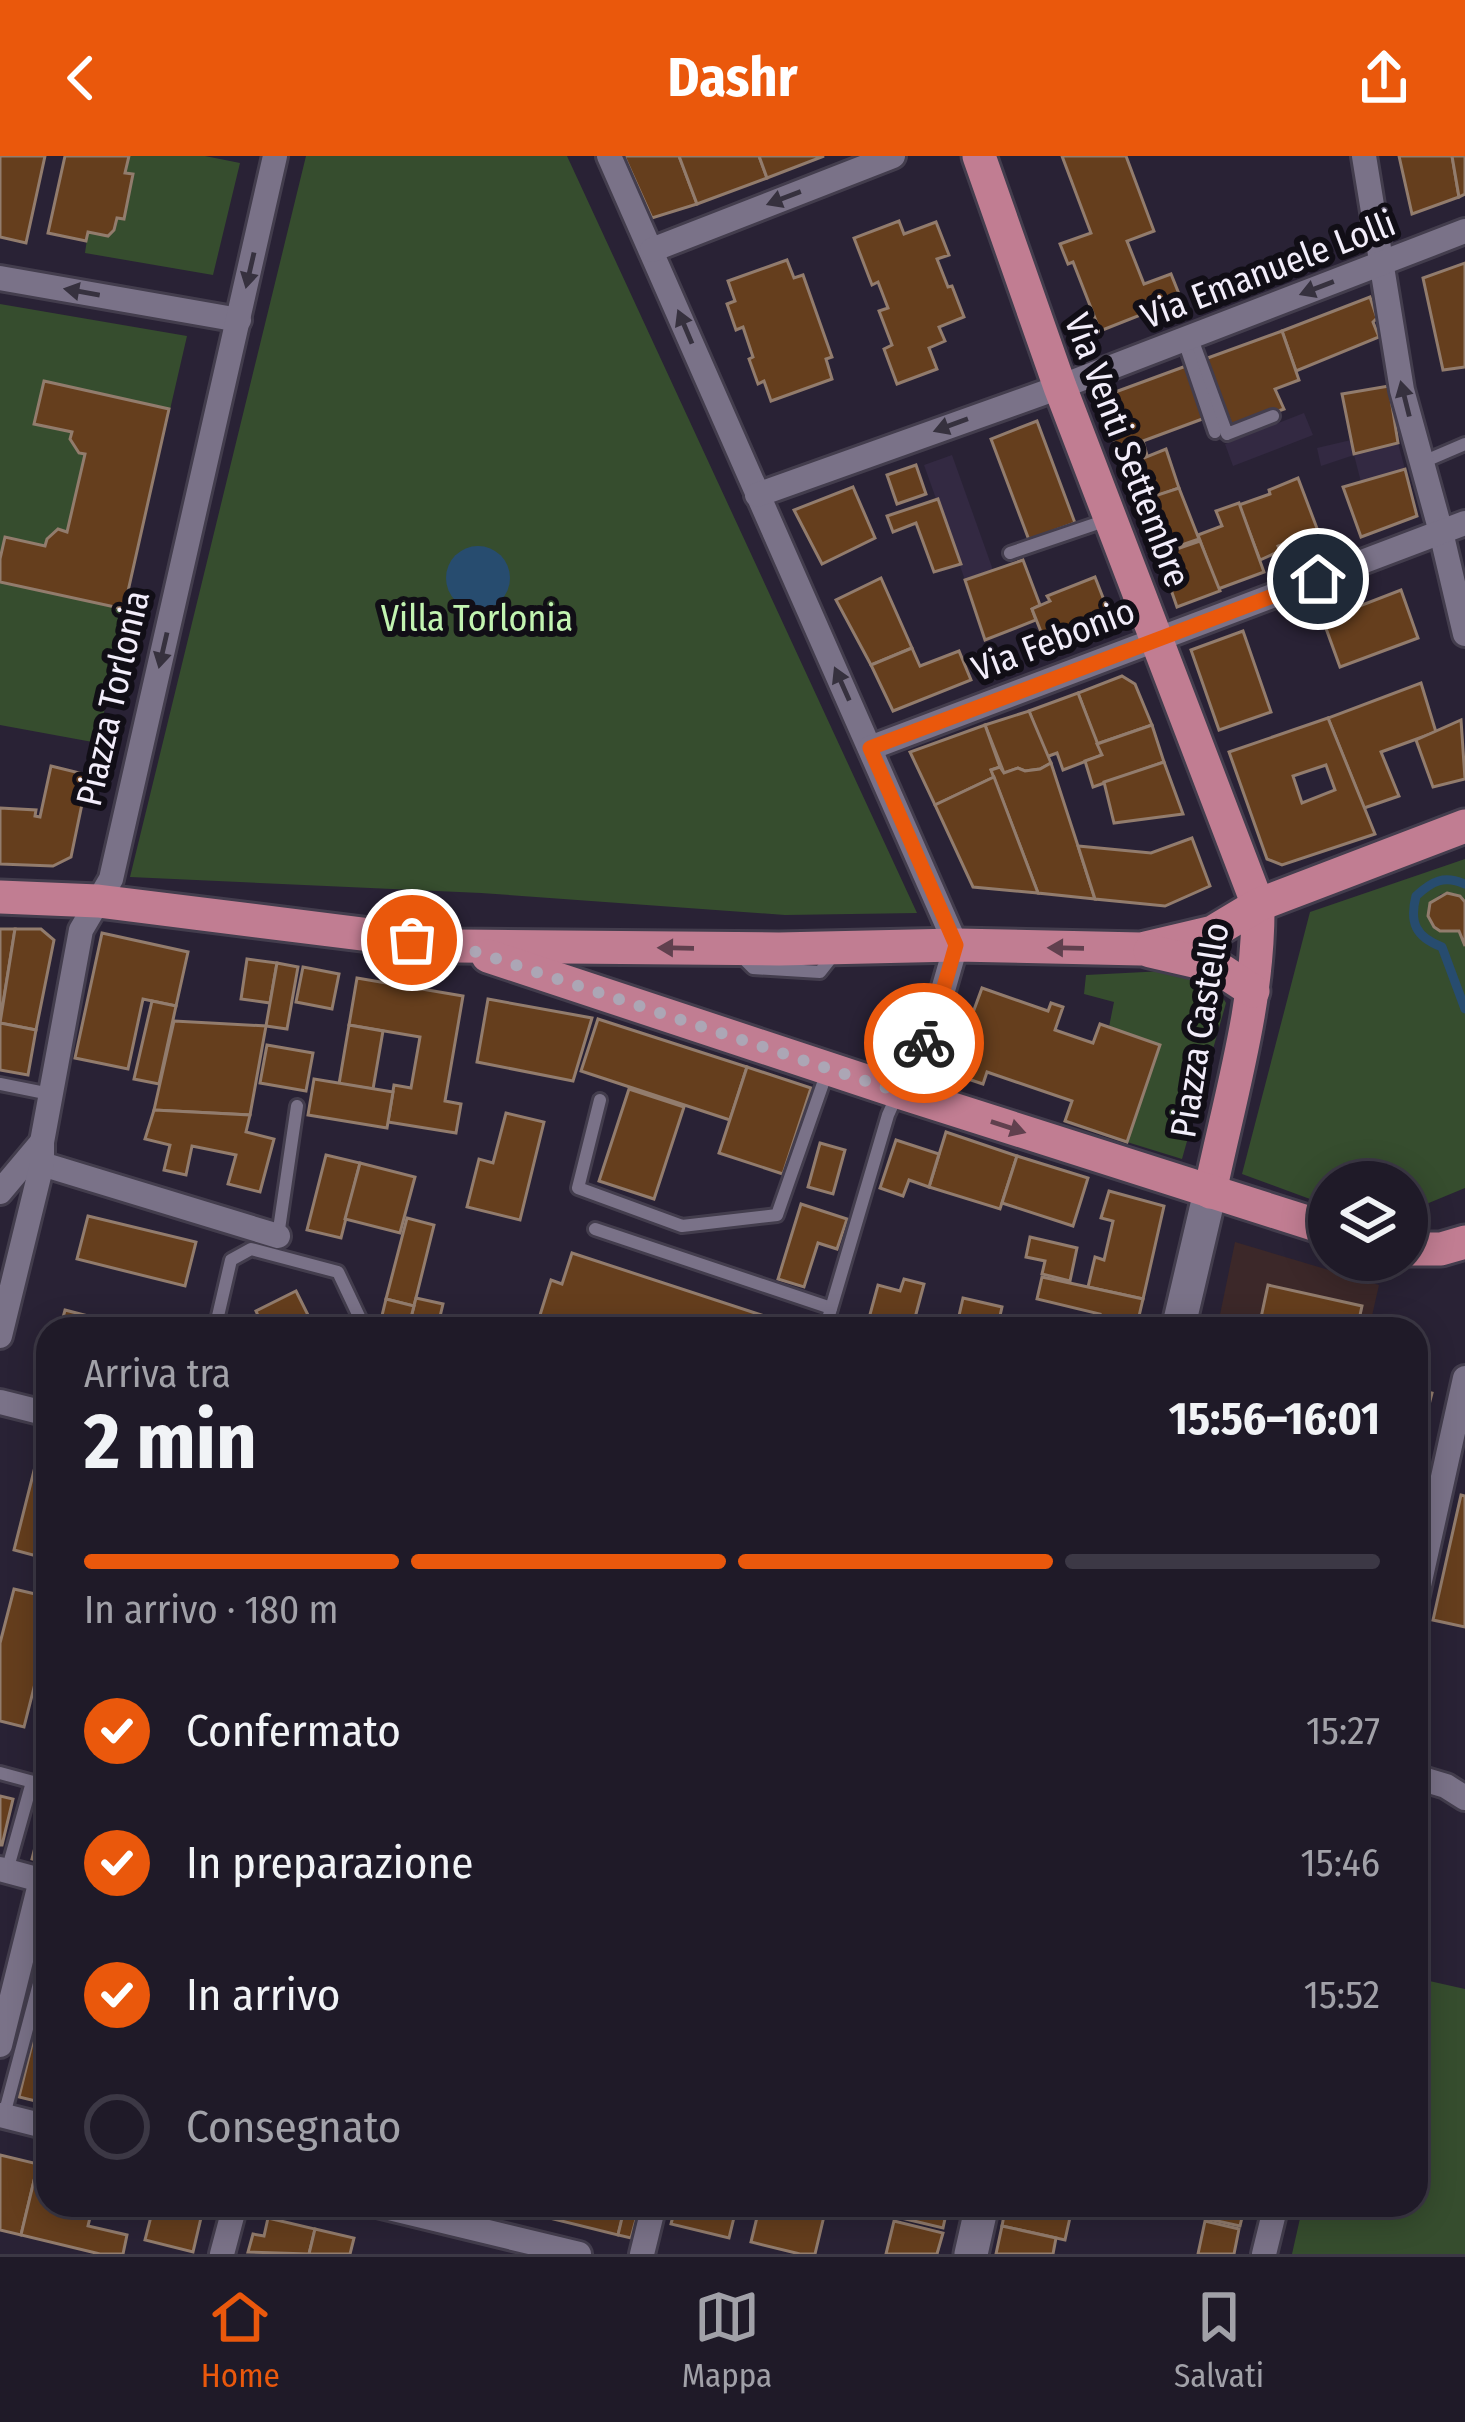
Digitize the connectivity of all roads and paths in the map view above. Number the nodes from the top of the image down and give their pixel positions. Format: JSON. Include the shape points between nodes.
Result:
{"nodes":[{"id":1,"x":275,"y":156,"type":"edge"},
{"id":2,"x":609,"y":156,"type":"edge"},
{"id":3,"x":979,"y":156,"type":"edge"},
{"id":4,"x":1364,"y":156,"type":"edge"},
{"id":5,"x":877,"y":159,"type":"edge"},
{"id":6,"x":1465,"y":232,"type":"edge"},
{"id":7,"x":652,"y":250,"type":"junction"},
{"id":8,"x":1382,"y":263,"type":"junction"},
{"id":9,"x":0,"y":278,"type":"edge"},
{"id":10,"x":238,"y":320,"type":"junction"},
{"id":11,"x":1188,"y":338,"type":"junction"},
{"id":12,"x":1060,"y":387,"type":"junction"},
{"id":13,"x":1273,"y":416,"type":"dead end"},
{"id":14,"x":1215,"y":432,"type":"dead end"},
{"id":15,"x":1465,"y":444,"type":"edge"},
{"id":16,"x":1422,"y":463,"type":"junction"},
{"id":17,"x":757,"y":495,"type":"junction"},
{"id":18,"x":1112,"y":518,"type":"junction"},
{"id":19,"x":1453,"y":527,"type":"edge"},
{"id":20,"x":1010,"y":553,"type":"dead end"},
{"id":21,"x":1465,"y":634,"type":"edge"},
{"id":22,"x":1157,"y":638,"type":"junction"},
{"id":23,"x":870,"y":748,"type":"junction"},
{"id":24,"x":1465,"y":826,"type":"edge"},
{"id":25,"x":0,"y":897,"type":"edge"},
{"id":26,"x":98,"y":901,"type":"junction"},
{"id":27,"x":1258,"y":905,"type":"junction"},
{"id":28,"x":956,"y":945,"type":"junction"},
{"id":29,"x":458,"y":946,"type":"junction"},
{"id":30,"x":1141,"y":949,"type":"junction"},
{"id":31,"x":1253,"y":991,"type":"junction"},
{"id":32,"x":828,"y":1068,"type":"junction"},
{"id":33,"x":0,"y":1084,"type":"edge"},
{"id":34,"x":899,"y":1092,"type":"junction"},
{"id":35,"x":50,"y":1094,"type":"junction"},
{"id":36,"x":600,"y":1100,"type":"dead end"},
{"id":37,"x":297,"y":1106,"type":"dead end"},
{"id":38,"x":42,"y":1153,"type":"junction"},
{"id":39,"x":0,"y":1192,"type":"edge"},
{"id":40,"x":1210,"y":1192,"type":"junction"},
{"id":41,"x":1308,"y":1222,"type":"edge"},
{"id":42,"x":595,"y":1229,"type":"dead end"},
{"id":43,"x":278,"y":1236,"type":"joint"},
{"id":44,"x":1465,"y":1242,"type":"edge"},
{"id":45,"x":1428,"y":1249,"type":"edge"},
{"id":46,"x":831,"y":1308,"type":"junction"},
{"id":47,"x":218,"y":1317,"type":"edge"},
{"id":48,"x":359,"y":1317,"type":"edge"},
{"id":49,"x":828,"y":1317,"type":"edge"},
{"id":50,"x":1181,"y":1317,"type":"edge"},
{"id":51,"x":0,"y":1336,"type":"edge"},
{"id":52,"x":1465,"y":1378,"type":"edge"},
{"id":53,"x":0,"y":1402,"type":"edge"},
{"id":54,"x":36,"y":1411,"type":"edge"},
{"id":55,"x":1428,"y":1545,"type":"edge"},
{"id":56,"x":0,"y":1773,"type":"edge"},
{"id":57,"x":1428,"y":1781,"type":"edge"},
{"id":58,"x":32,"y":1782,"type":"junction"},
{"id":59,"x":36,"y":1783,"type":"edge"},
{"id":60,"x":1465,"y":1798,"type":"edge"},
{"id":61,"x":3,"y":1870,"type":"edge"},
{"id":62,"x":36,"y":1879,"type":"edge"},
{"id":63,"x":36,"y":1911,"type":"edge"},
{"id":64,"x":36,"y":2017,"type":"edge"},
{"id":65,"x":0,"y":2045,"type":"edge"},
{"id":66,"x":2,"y":2116,"type":"edge"},
{"id":67,"x":36,"y":2123,"type":"edge"},
{"id":68,"x":232,"y":2217,"type":"edge"},
{"id":69,"x":426,"y":2217,"type":"edge"},
{"id":70,"x":651,"y":2217,"type":"edge"},
{"id":71,"x":979,"y":2217,"type":"edge"},
{"id":72,"x":1273,"y":2217,"type":"edge"},
{"id":73,"x":223,"y":2254,"type":"edge"},
{"id":74,"x":579,"y":2254,"type":"edge"},
{"id":75,"x":642,"y":2254,"type":"edge"},
{"id":76,"x":971,"y":2254,"type":"edge"},
{"id":77,"x":1264,"y":2254,"type":"edge"}],
"edges":[{"from":1,"to":10,"type":"street","name":"Piazza Torlonia","one_way":true},
{"from":2,"to":7,"type":"street"},
{"from":3,"to":12,"type":"main road","name":"Via Venti Settembre"},
{"from":4,"to":8,"type":"street"},
{"from":5,"to":7,"type":"street","one_way":true},
{"from":6,"to":8,"type":"street","name":"Via Emanuele Lolli"},
{"from":17,"to":7,"type":"street","one_way":true},
{"from":8,"to":11,"type":"street","name":"Via Emanuele Lolli","one_way":true},
{"from":16,"to":8,"type":"street","one_way":true},
{"from":10,"to":9,"type":"street","one_way":true},
{"from":10,"to":26,"type":"street","name":"Piazza Torlonia","one_way":true,"via":[[111,879]]},
{"from":11,"to":12,"type":"street","name":"Via Emanuele Lolli"},
{"from":11,"to":13,"type":"lane","via":[[1227,434]]},
{"from":11,"to":14,"type":"lane"},
{"from":12,"to":17,"type":"street","name":"Via Emanuele Lolli","one_way":true},
{"from":12,"to":18,"type":"main road","name":"Via Venti Settembre"},
{"from":15,"to":16,"type":"lane"},
{"from":16,"to":19,"type":"street"},
{"from":23,"to":17,"type":"street","one_way":true},
{"from":18,"to":20,"type":"lane"},
{"from":18,"to":22,"type":"main road","name":"Via Venti Settembre"},
{"from":19,"to":21,"type":"street"},
{"from":19,"to":22,"type":"street","name":"Via Febonio"},
{"from":22,"to":23,"type":"street","name":"Via Febonio"},
{"from":22,"to":27,"type":"main road","name":"Via Venti Settembre"},
{"from":23,"to":28,"type":"street"},
{"from":24,"to":27,"type":"main road","name":"Piazza Castello"},
{"from":25,"to":26,"type":"main road"},
{"from":26,"to":29,"type":"main road"},
{"from":26,"to":35,"type":"street","name":"Piazza Torlonia","via":[[81,930]]},
{"from":27,"to":30,"type":"main road","via":[[1213,932]]},
{"from":27,"to":31,"type":"main road","name":"Piazza Castello"},
{"from":28,"to":29,"type":"main road","one_way":true},
{"from":30,"to":28,"type":"main road","one_way":true},
{"from":28,"to":34,"type":"street","via":[[933,1025]]},
{"from":29,"to":32,"type":"main road"},
{"from":30,"to":31,"type":"main road","via":[[1215,966]]},
{"from":31,"to":40,"type":"main road","name":"Piazza Castello"},
{"from":32,"to":34,"type":"main road"},
{"from":32,"to":36,"type":"lane","via":[[777,1216],[682,1226],[578,1189]]},
{"from":33,"to":35,"type":"lane"},
{"from":34,"to":40,"type":"main road","one_way":true},
{"from":34,"to":46,"type":"lane"},
{"from":35,"to":38,"type":"street","name":"Piazza Torlonia"},
{"from":37,"to":43,"type":"lane"},
{"from":38,"to":39,"type":"street"},
{"from":38,"to":43,"type":"street"},
{"from":38,"to":51,"type":"street","name":"Piazza Torlonia"},
{"from":40,"to":41,"type":"main road","name":"Piazza Castello"},
{"from":40,"to":50,"type":"main road"},
{"from":42,"to":46,"type":"lane"},
{"from":44,"to":45,"type":"main road"},
{"from":46,"to":49,"type":"lane"},
{"from":47,"to":48,"type":"lane","via":[[232,1260],[250,1250],[338,1272]]},
{"from":52,"to":55,"type":"street"},
{"from":53,"to":54,"type":"street"},
{"from":56,"to":58,"type":"lane"},
{"from":57,"to":60,"type":"street"},
{"from":58,"to":59,"type":"lane"},
{"from":58,"to":61,"type":"lane"},
{"from":61,"to":62,"type":"street"},
{"from":63,"to":65,"type":"street"},
{"from":64,"to":66,"type":"lane"},
{"from":66,"to":67,"type":"street"},
{"from":68,"to":73,"type":"street"},
{"from":69,"to":74,"type":"street"},
{"from":70,"to":75,"type":"street"},
{"from":71,"to":76,"type":"main road"},
{"from":72,"to":77,"type":"street"}]}
